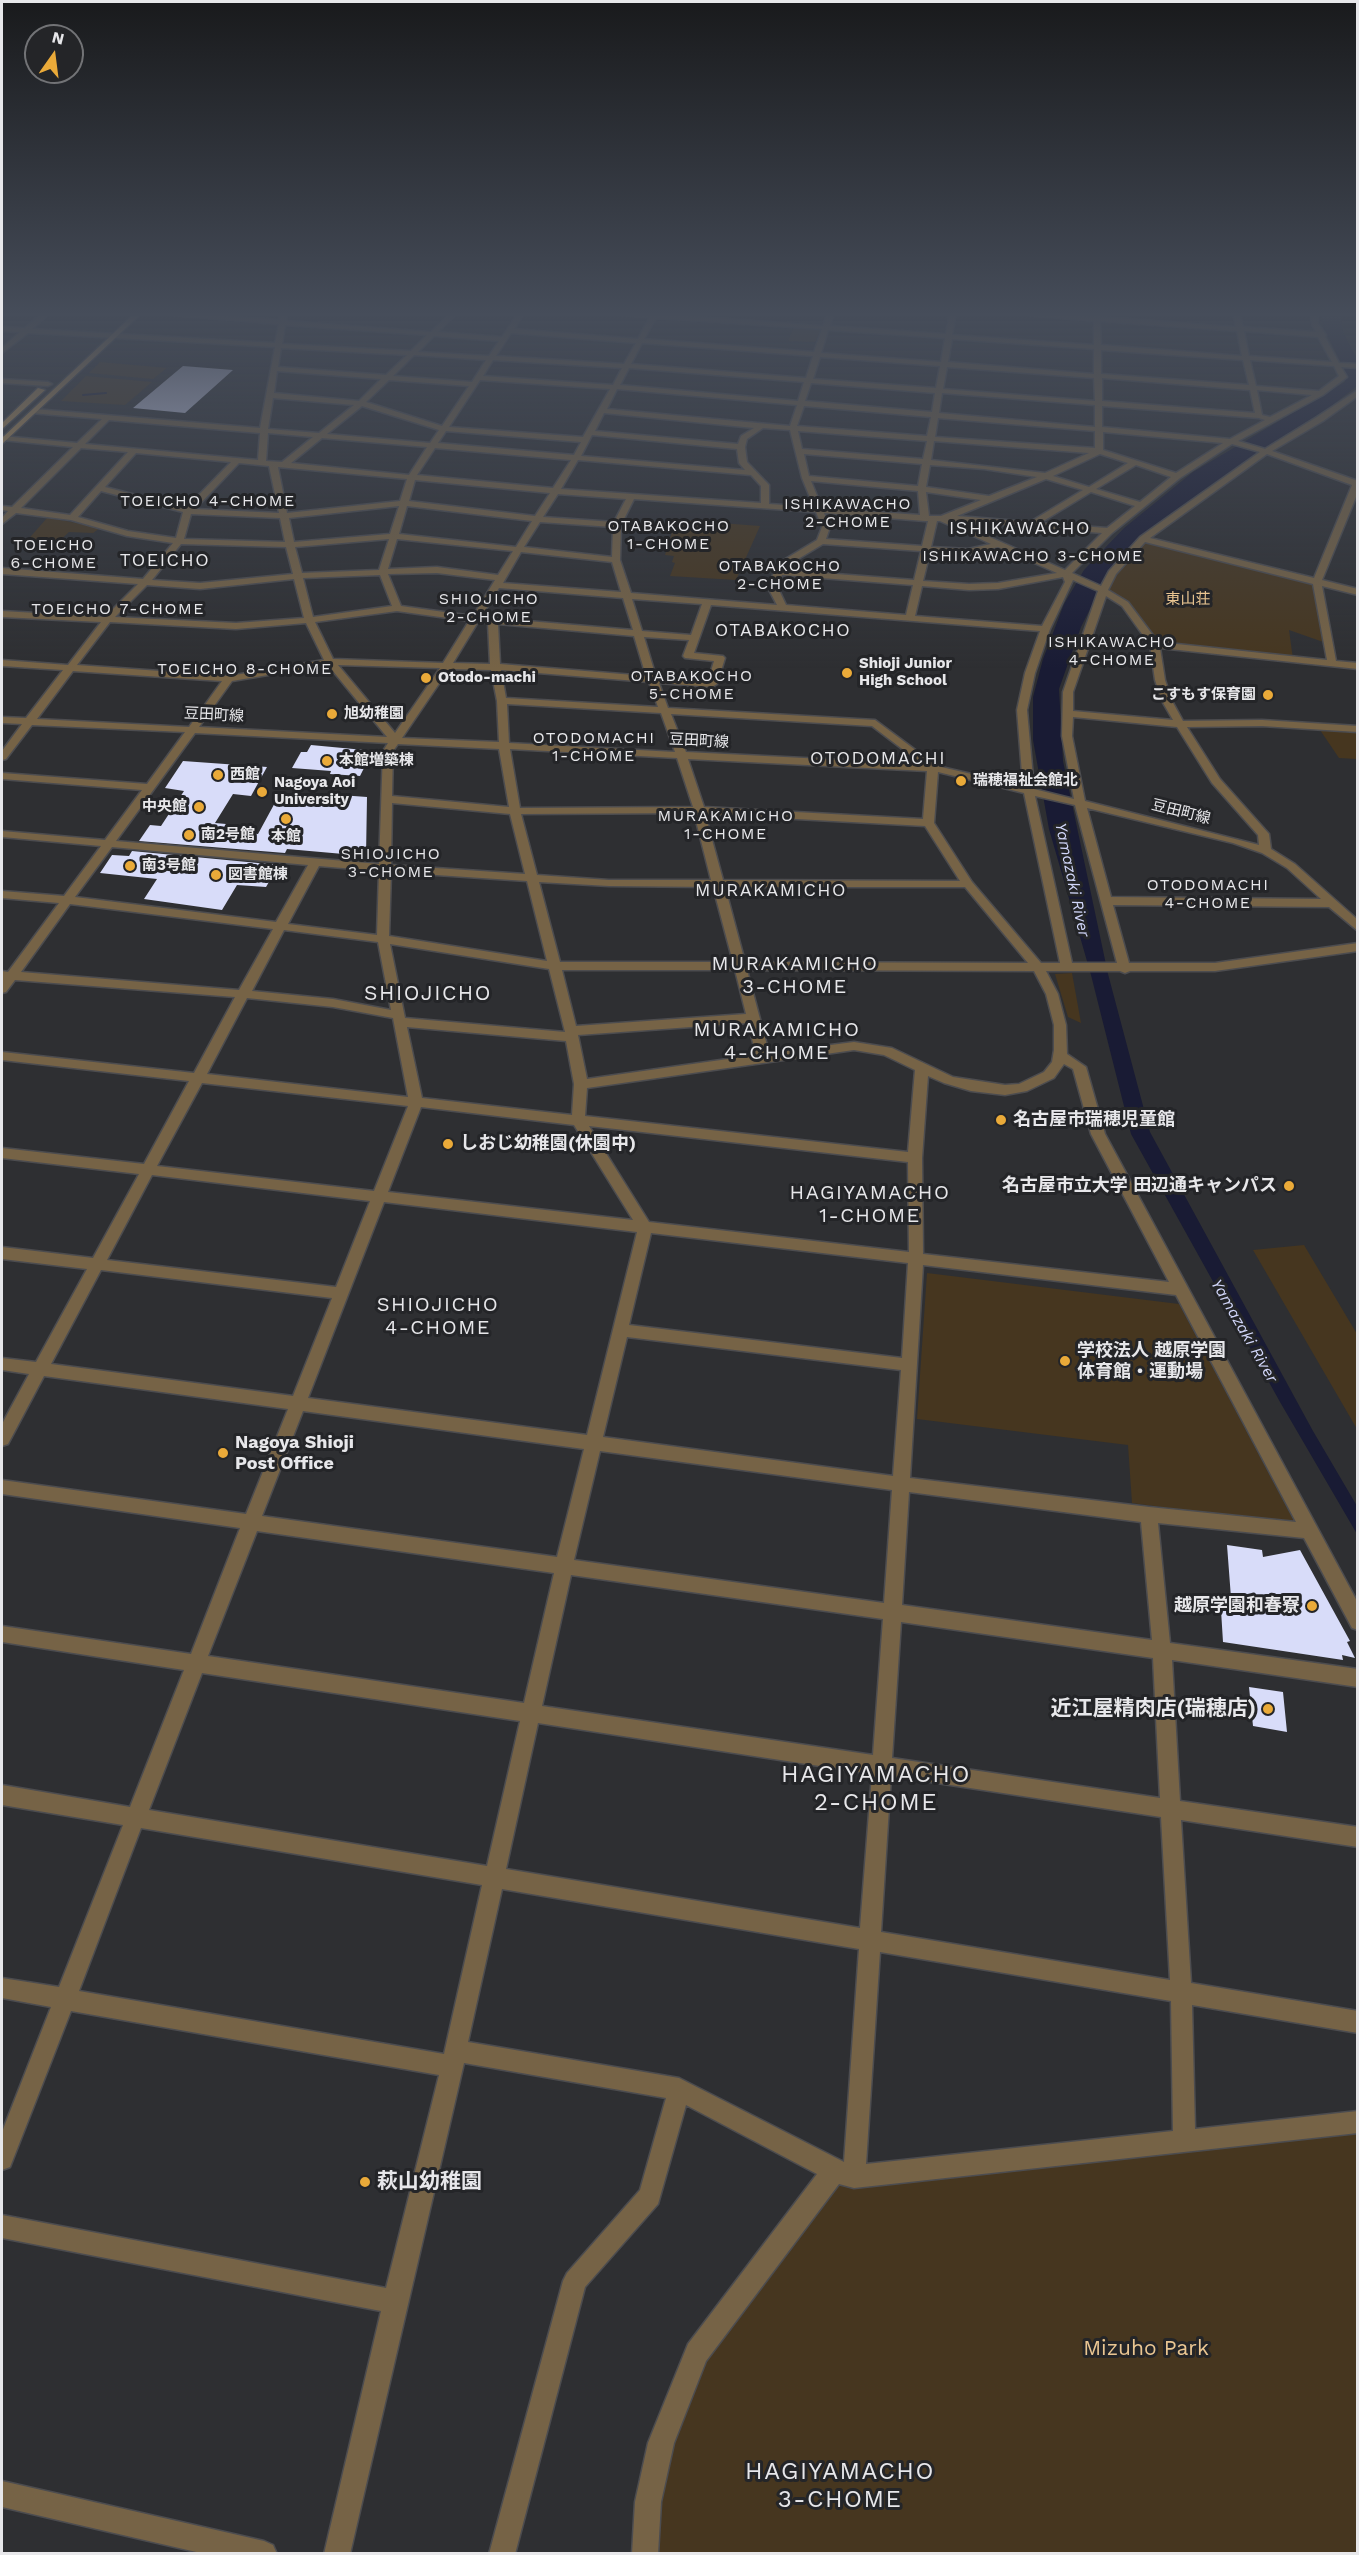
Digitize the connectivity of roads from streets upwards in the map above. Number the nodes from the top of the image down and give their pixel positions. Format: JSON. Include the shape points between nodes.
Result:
{"nodes":[{"id":1,"x":94,"y":431,"type":"edge"},
{"id":2,"x":264,"y":431,"type":"edge"},
{"id":3,"x":278,"y":431,"type":"edge"},
{"id":4,"x":326,"y":431,"type":"edge"},
{"id":5,"x":444,"y":431,"type":"edge"},
{"id":6,"x":486,"y":431,"type":"edge"},
{"id":7,"x":591,"y":431,"type":"edge"},
{"id":8,"x":754,"y":431,"type":"edge"},
{"id":9,"x":794,"y":431,"type":"edge"},
{"id":10,"x":834,"y":431,"type":"edge"},
{"id":11,"x":932,"y":431,"type":"edge"},
{"id":12,"x":1099,"y":431,"type":"edge"},
{"id":13,"x":1122,"y":431,"type":"edge"},
{"id":14,"x":1251,"y":431,"type":"edge"},
{"id":15,"x":1295,"y":431,"type":"edge"},
{"id":16,"x":321,"y":435,"type":"junction"},
{"id":17,"x":588,"y":437,"type":"junction"},
{"id":18,"x":3,"y":439,"type":"edge"},
{"id":19,"x":931,"y":439,"type":"junction"},
{"id":20,"x":1234,"y":442,"type":"junction"},
{"id":21,"x":79,"y":446,"type":"junction"},
{"id":22,"x":434,"y":446,"type":"junction"},
{"id":23,"x":741,"y":447,"type":"junction"},
{"id":24,"x":1264,"y":450,"type":"junction"},
{"id":25,"x":134,"y":451,"type":"junction"},
{"id":26,"x":798,"y":451,"type":"junction"},
{"id":27,"x":1099,"y":452,"type":"junction"},
{"id":28,"x":576,"y":458,"type":"junction"},
{"id":29,"x":237,"y":461,"type":"junction"},
{"id":30,"x":926,"y":462,"type":"junction"},
{"id":31,"x":262,"y":463,"type":"junction"},
{"id":32,"x":1134,"y":463,"type":"junction"},
{"id":33,"x":273,"y":464,"type":"junction"},
{"id":34,"x":285,"y":465,"type":"junction"},
{"id":35,"x":753,"y":473,"type":"junction"},
{"id":36,"x":1178,"y":476,"type":"junction"},
{"id":37,"x":412,"y":477,"type":"junction"},
{"id":38,"x":1046,"y":477,"type":"junction"},
{"id":39,"x":806,"y":478,"type":"junction"},
{"id":40,"x":1357,"y":484,"type":"edge"},
{"id":41,"x":99,"y":488,"type":"junction"},
{"id":42,"x":922,"y":489,"type":"junction"},
{"id":43,"x":556,"y":490,"type":"junction"},
{"id":44,"x":1090,"y":490,"type":"junction"},
{"id":45,"x":631,"y":496,"type":"junction"},
{"id":46,"x":990,"y":499,"type":"junction"},
{"id":47,"x":403,"y":503,"type":"junction"},
{"id":48,"x":1140,"y":505,"type":"junction"},
{"id":49,"x":765,"y":506,"type":"junction"},
{"id":50,"x":2,"y":508,"type":"edge"},
{"id":51,"x":820,"y":509,"type":"junction"},
{"id":52,"x":14,"y":510,"type":"junction"},
{"id":53,"x":188,"y":511,"type":"junction"},
{"id":54,"x":285,"y":516,"type":"junction"},
{"id":55,"x":72,"y":518,"type":"junction"},
{"id":56,"x":937,"y":518,"type":"junction"},
{"id":57,"x":537,"y":519,"type":"junction"},
{"id":58,"x":2,"y":522,"type":"edge"},
{"id":59,"x":1032,"y":524,"type":"junction"},
{"id":60,"x":616,"y":525,"type":"junction"},
{"id":61,"x":1109,"y":531,"type":"junction"},
{"id":62,"x":394,"y":536,"type":"junction"},
{"id":63,"x":1143,"y":539,"type":"junction"},
{"id":64,"x":179,"y":541,"type":"junction"},
{"id":65,"x":821,"y":541,"type":"junction"},
{"id":66,"x":999,"y":544,"type":"junction"},
{"id":67,"x":290,"y":545,"type":"junction"},
{"id":68,"x":927,"y":549,"type":"junction"},
{"id":69,"x":518,"y":550,"type":"junction"},
{"id":70,"x":616,"y":560,"type":"junction"},
{"id":71,"x":2,"y":571,"type":"edge"},
{"id":72,"x":383,"y":572,"type":"junction"},
{"id":73,"x":778,"y":572,"type":"junction"},
{"id":74,"x":1066,"y":574,"type":"junction"},
{"id":75,"x":298,"y":576,"type":"junction"},
{"id":76,"x":499,"y":581,"type":"junction"},
{"id":77,"x":1317,"y":582,"type":"junction"},
{"id":78,"x":144,"y":583,"type":"junction"},
{"id":79,"x":920,"y":584,"type":"junction"},
{"id":80,"x":1101,"y":589,"type":"junction"},
{"id":81,"x":1358,"y":592,"type":"edge"},
{"id":82,"x":626,"y":595,"type":"junction"},
{"id":83,"x":707,"y":602,"type":"junction"},
{"id":84,"x":398,"y":608,"type":"junction"},
{"id":85,"x":783,"y":608,"type":"junction"},
{"id":86,"x":2,"y":614,"type":"edge"},
{"id":87,"x":910,"y":618,"type":"junction"},
{"id":88,"x":474,"y":619,"type":"junction"},
{"id":89,"x":107,"y":620,"type":"junction"},
{"id":90,"x":309,"y":620,"type":"junction"},
{"id":91,"x":493,"y":621,"type":"junction"},
{"id":92,"x":1045,"y":629,"type":"junction"},
{"id":93,"x":638,"y":633,"type":"junction"},
{"id":94,"x":694,"y":638,"type":"junction"},
{"id":95,"x":1155,"y":645,"type":"junction"},
{"id":96,"x":330,"y":662,"type":"junction"},
{"id":97,"x":2,"y":663,"type":"edge"},
{"id":98,"x":1332,"y":663,"type":"junction"},
{"id":99,"x":446,"y":666,"type":"junction"},
{"id":100,"x":1358,"y":666,"type":"edge"},
{"id":101,"x":70,"y":667,"type":"junction"},
{"id":102,"x":495,"y":667,"type":"junction"},
{"id":103,"x":652,"y":678,"type":"junction"},
{"id":104,"x":229,"y":679,"type":"junction"},
{"id":105,"x":502,"y":701,"type":"junction"},
{"id":106,"x":664,"y":710,"type":"junction"},
{"id":107,"x":1067,"y":713,"type":"junction"},
{"id":108,"x":2,"y":720,"type":"edge"},
{"id":109,"x":28,"y":722,"type":"junction"},
{"id":110,"x":1180,"y":724,"type":"junction"},
{"id":111,"x":193,"y":729,"type":"junction"},
{"id":112,"x":1358,"y":729,"type":"edge"},
{"id":113,"x":395,"y":740,"type":"junction"},
{"id":114,"x":504,"y":746,"type":"junction"},
{"id":115,"x":682,"y":756,"type":"junction"},
{"id":116,"x":2,"y":757,"type":"edge"},
{"id":117,"x":933,"y":768,"type":"junction"},
{"id":118,"x":2,"y":776,"type":"edge"},
{"id":119,"x":148,"y":787,"type":"junction"},
{"id":120,"x":1032,"y":791,"type":"junction"},
{"id":121,"x":385,"y":799,"type":"junction"},
{"id":122,"x":1078,"y":802,"type":"junction"},
{"id":123,"x":699,"y":810,"type":"junction"},
{"id":124,"x":515,"y":811,"type":"junction"},
{"id":125,"x":928,"y":823,"type":"junction"},
{"id":126,"x":2,"y":834,"type":"edge"},
{"id":127,"x":108,"y":844,"type":"junction"},
{"id":128,"x":1266,"y":851,"type":"junction"},
{"id":129,"x":315,"y":862,"type":"junction"},
{"id":130,"x":383,"y":868,"type":"junction"},
{"id":131,"x":532,"y":879,"type":"junction"},
{"id":132,"x":718,"y":882,"type":"junction"},
{"id":133,"x":968,"y":884,"type":"junction"},
{"id":134,"x":2,"y":894,"type":"edge"},
{"id":135,"x":67,"y":900,"type":"junction"},
{"id":136,"x":1106,"y":901,"type":"junction"},
{"id":137,"x":1331,"y":903,"type":"junction"},
{"id":138,"x":279,"y":926,"type":"junction"},
{"id":139,"x":1358,"y":927,"type":"edge"},
{"id":140,"x":383,"y":939,"type":"junction"},
{"id":141,"x":1358,"y":947,"type":"edge"},
{"id":142,"x":554,"y":966,"type":"junction"},
{"id":143,"x":739,"y":966,"type":"junction"},
{"id":144,"x":1039,"y":968,"type":"junction"},
{"id":145,"x":1070,"y":968,"type":"junction"},
{"id":146,"x":1122,"y":968,"type":"junction"},
{"id":147,"x":6,"y":975,"type":"edge"},
{"id":148,"x":2,"y":989,"type":"edge"},
{"id":149,"x":244,"y":994,"type":"junction"},
{"id":150,"x":398,"y":1018,"type":"junction"},
{"id":151,"x":754,"y":1018,"type":"junction"},
{"id":152,"x":571,"y":1034,"type":"junction"},
{"id":153,"x":2,"y":1056,"type":"edge"},
{"id":154,"x":1060,"y":1056,"type":"junction"},
{"id":155,"x":764,"y":1059,"type":"junction"},
{"id":156,"x":922,"y":1068,"type":"junction"},
{"id":157,"x":198,"y":1078,"type":"junction"},
{"id":158,"x":580,"y":1084,"type":"junction"},
{"id":159,"x":416,"y":1102,"type":"junction"},
{"id":160,"x":578,"y":1120,"type":"junction"},
{"id":161,"x":2,"y":1153,"type":"edge"},
{"id":162,"x":915,"y":1158,"type":"junction"},
{"id":163,"x":147,"y":1170,"type":"junction"},
{"id":164,"x":379,"y":1197,"type":"junction"},
{"id":165,"x":645,"y":1228,"type":"junction"},
{"id":166,"x":2,"y":1253,"type":"edge"},
{"id":167,"x":916,"y":1260,"type":"junction"},
{"id":168,"x":95,"y":1264,"type":"junction"},
{"id":169,"x":1179,"y":1289,"type":"junction"},
{"id":170,"x":341,"y":1293,"type":"junction"},
{"id":171,"x":621,"y":1330,"type":"junction"},
{"id":172,"x":2,"y":1364,"type":"edge"},
{"id":173,"x":909,"y":1365,"type":"junction"},
{"id":174,"x":38,"y":1369,"type":"junction"},
{"id":175,"x":298,"y":1404,"type":"junction"},
{"id":176,"x":2,"y":1439,"type":"edge"},
{"id":177,"x":594,"y":1442,"type":"junction"},
{"id":178,"x":901,"y":1484,"type":"junction"},
{"id":179,"x":2,"y":1486,"type":"edge"},
{"id":180,"x":1149,"y":1515,"type":"junction"},
{"id":181,"x":252,"y":1522,"type":"junction"},
{"id":182,"x":1311,"y":1531,"type":"junction"},
{"id":183,"x":564,"y":1565,"type":"junction"},
{"id":184,"x":892,"y":1612,"type":"junction"},
{"id":185,"x":1358,"y":1622,"type":"edge"},
{"id":186,"x":2,"y":1634,"type":"edge"},
{"id":187,"x":1162,"y":1650,"type":"junction"},
{"id":188,"x":196,"y":1664,"type":"junction"},
{"id":189,"x":1358,"y":1678,"type":"edge"},
{"id":190,"x":530,"y":1714,"type":"junction"},
{"id":191,"x":882,"y":1767,"type":"junction"},
{"id":192,"x":2,"y":1795,"type":"edge"},
{"id":193,"x":1169,"y":1810,"type":"junction"},
{"id":194,"x":136,"y":1817,"type":"junction"},
{"id":195,"x":1358,"y":1837,"type":"edge"},
{"id":196,"x":493,"y":1877,"type":"junction"},
{"id":197,"x":870,"y":1940,"type":"junction"},
{"id":198,"x":2,"y":1988,"type":"edge"},
{"id":199,"x":1181,"y":1993,"type":"junction"},
{"id":200,"x":64,"y":1999,"type":"junction"},
{"id":201,"x":1358,"y":2022,"type":"edge"},
{"id":202,"x":453,"y":2058,"type":"junction"},
{"id":203,"x":679,"y":2089,"type":"junction"},
{"id":204,"x":1358,"y":2122,"type":"edge"},
{"id":205,"x":1184,"y":2139,"type":"junction"},
{"id":206,"x":2,"y":2159,"type":"edge"},
{"id":207,"x":844,"y":2174,"type":"junction"},
{"id":208,"x":2,"y":2227,"type":"edge"},
{"id":209,"x":394,"y":2302,"type":"junction"},
{"id":210,"x":2,"y":2494,"type":"edge"},
{"id":211,"x":264,"y":2553,"type":"edge"},
{"id":212,"x":338,"y":2553,"type":"edge"},
{"id":213,"x":502,"y":2553,"type":"edge"},
{"id":214,"x":645,"y":2553,"type":"edge"}],
"edges":[{"from":1,"to":21,"type":"street"},
{"from":2,"to":31,"type":"street"},
{"from":3,"to":16,"type":"street"},
{"from":4,"to":16,"type":"street"},
{"from":5,"to":22,"type":"street"},
{"from":6,"to":17,"type":"street"},
{"from":7,"to":17,"type":"street"},
{"from":8,"to":23,"type":"street","via":[[744,438]]},
{"from":9,"to":26,"type":"street"},
{"from":10,"to":19,"type":"street"},
{"from":11,"to":19,"type":"street"},
{"from":12,"to":27,"type":"street"},
{"from":13,"to":20,"type":"street"},
{"from":14,"to":20,"type":"street"},
{"from":15,"to":24,"type":"street"},
{"from":16,"to":22,"type":"street"},
{"from":16,"to":34,"type":"street"},
{"from":17,"to":23,"type":"street"},
{"from":17,"to":28,"type":"street"},
{"from":18,"to":21,"type":"street"},
{"from":19,"to":27,"type":"street"},
{"from":19,"to":30,"type":"street"},
{"from":20,"to":24,"type":"street"},
{"from":20,"to":36,"type":"street"},
{"from":21,"to":25,"type":"street"},
{"from":21,"to":52,"type":"street"},
{"from":22,"to":28,"type":"street"},
{"from":22,"to":37,"type":"street"},
{"from":23,"to":35,"type":"street","via":[[743,463]]},
{"from":24,"to":40,"type":"street"},
{"from":24,"to":63,"type":"street"},
{"from":25,"to":29,"type":"street"},
{"from":25,"to":41,"type":"street"},
{"from":26,"to":30,"type":"street"},
{"from":26,"to":39,"type":"street"},
{"from":27,"to":32,"type":"street"},
{"from":27,"to":38,"type":"street"},
{"from":28,"to":35,"type":"street"},
{"from":28,"to":43,"type":"street"},
{"from":29,"to":31,"type":"street"},
{"from":29,"to":53,"type":"street"},
{"from":30,"to":38,"type":"street"},
{"from":30,"to":42,"type":"street"},
{"from":31,"to":33,"type":"street"},
{"from":32,"to":36,"type":"street"},
{"from":32,"to":44,"type":"street"},
{"from":33,"to":34,"type":"street"},
{"from":33,"to":54,"type":"street"},
{"from":34,"to":37,"type":"street"},
{"from":35,"to":49,"type":"street","via":[[765,484]]},
{"from":36,"to":48,"type":"street"},
{"from":37,"to":43,"type":"street"},
{"from":37,"to":47,"type":"street"},
{"from":38,"to":44,"type":"street"},
{"from":38,"to":46,"type":"street"},
{"from":39,"to":42,"type":"street"},
{"from":39,"to":51,"type":"street"},
{"from":40,"to":77,"type":"street"},
{"from":41,"to":53,"type":"street"},
{"from":41,"to":55,"type":"street"},
{"from":42,"to":46,"type":"street"},
{"from":42,"to":56,"type":"street"},
{"from":43,"to":45,"type":"street"},
{"from":43,"to":57,"type":"street"},
{"from":44,"to":48,"type":"street"},
{"from":44,"to":59,"type":"street"},
{"from":45,"to":49,"type":"street"},
{"from":45,"to":60,"type":"street"},
{"from":46,"to":56,"type":"street"},
{"from":47,"to":54,"type":"street"},
{"from":47,"to":57,"type":"street"},
{"from":47,"to":62,"type":"street"},
{"from":48,"to":61,"type":"street"},
{"from":49,"to":51,"type":"street"},
{"from":50,"to":52,"type":"street"},
{"from":51,"to":56,"type":"street"},
{"from":51,"to":65,"type":"street","via":[[826,527]]},
{"from":52,"to":55,"type":"street"},
{"from":52,"to":58,"type":"street"},
{"from":53,"to":54,"type":"street"},
{"from":53,"to":64,"type":"street"},
{"from":54,"to":67,"type":"street"},
{"from":55,"to":64,"type":"street","via":[[127,533]]},
{"from":56,"to":59,"type":"street"},
{"from":56,"to":66,"type":"street"},
{"from":56,"to":68,"type":"street"},
{"from":57,"to":60,"type":"street"},
{"from":57,"to":69,"type":"street"},
{"from":59,"to":61,"type":"street"},
{"from":60,"to":70,"type":"street"},
{"from":61,"to":74,"type":"street"},
{"from":62,"to":67,"type":"street"},
{"from":62,"to":69,"type":"street"},
{"from":62,"to":72,"type":"street"},
{"from":63,"to":77,"type":"street"},
{"from":63,"to":80,"type":"street"},
{"from":64,"to":67,"type":"street"},
{"from":64,"to":78,"type":"street"},
{"from":65,"to":68,"type":"street"},
{"from":65,"to":73,"type":"street","via":[[785,563]]},
{"from":66,"to":68,"type":"street","via":[[968,552]]},
{"from":66,"to":74,"type":"street"},
{"from":67,"to":75,"type":"street"},
{"from":68,"to":79,"type":"street"},
{"from":69,"to":70,"type":"street"},
{"from":69,"to":76,"type":"street"},
{"from":70,"to":82,"type":"street"},
{"from":71,"to":78,"type":"street"},
{"from":72,"to":75,"type":"street"},
{"from":72,"to":76,"type":"street","via":[[437,570]]},
{"from":72,"to":84,"type":"street"},
{"from":73,"to":79,"type":"street"},
{"from":73,"to":85,"type":"street","via":[[774,588]]},
{"from":74,"to":79,"type":"street","via":[[998,586]]},
{"from":74,"to":80,"type":"street"},
{"from":74,"to":92,"type":"street","via":[[1069,582]]},
{"from":75,"to":78,"type":"street","via":[[200,586]]},
{"from":75,"to":90,"type":"street"},
{"from":76,"to":82,"type":"street"},
{"from":76,"to":88,"type":"street"},
{"from":77,"to":81,"type":"street"},
{"from":77,"to":98,"type":"street"},
{"from":78,"to":89,"type":"street"},
{"from":79,"to":87,"type":"street"},
{"from":80,"to":95,"type":"street","via":[[1125,604]]},
{"from":80,"to":107,"type":"street","via":[[1068,692]]},
{"from":82,"to":83,"type":"street"},
{"from":82,"to":93,"type":"street"},
{"from":83,"to":85,"type":"street"},
{"from":83,"to":94,"type":"street"},
{"from":84,"to":88,"type":"street"},
{"from":84,"to":90,"type":"street"},
{"from":85,"to":87,"type":"street"},
{"from":86,"to":89,"type":"street"},
{"from":87,"to":92,"type":"street"},
{"from":88,"to":91,"type":"street"},
{"from":88,"to":99,"type":"street"},
{"from":89,"to":90,"type":"street","via":[[237,626]]},
{"from":89,"to":101,"type":"street"},
{"from":90,"to":96,"type":"street"},
{"from":91,"to":93,"type":"street"},
{"from":91,"to":102,"type":"street"},
{"from":92,"to":120,"type":"street","via":[[1022,710]]},
{"from":93,"to":94,"type":"street"},
{"from":93,"to":103,"type":"street"},
{"from":94,"to":103,"type":"street","via":[[688,656],[720,658],[712,684]]},
{"from":95,"to":98,"type":"street"},
{"from":95,"to":110,"type":"street","via":[[1160,680]]},
{"from":96,"to":99,"type":"street"},
{"from":96,"to":104,"type":"street"},
{"from":96,"to":113,"type":"street"},
{"from":97,"to":101,"type":"street"},
{"from":98,"to":100,"type":"street"},
{"from":99,"to":102,"type":"street"},
{"from":99,"to":113,"type":"street"},
{"from":101,"to":104,"type":"street"},
{"from":101,"to":109,"type":"street"},
{"from":102,"to":103,"type":"street"},
{"from":102,"to":105,"type":"street"},
{"from":103,"to":106,"type":"street"},
{"from":104,"to":111,"type":"street"},
{"from":105,"to":106,"type":"street"},
{"from":105,"to":114,"type":"street"},
{"from":106,"to":115,"type":"street"},
{"from":106,"to":117,"type":"street","via":[[875,723]]},
{"from":107,"to":110,"type":"street"},
{"from":107,"to":122,"type":"street"},
{"from":108,"to":109,"type":"street","name":"豆田町線"},
{"from":109,"to":111,"type":"street","name":"豆田町線"},
{"from":109,"to":116,"type":"street"},
{"from":110,"to":112,"type":"street","via":[[1262,723]]},
{"from":110,"to":128,"type":"street","via":[[1216,781],[1263,834]]},
{"from":111,"to":113,"type":"street","name":"豆田町線"},
{"from":111,"to":119,"type":"street"},
{"from":113,"to":114,"type":"street","name":"豆田町線"},
{"from":113,"to":121,"type":"street","via":[[388,751]]},
{"from":114,"to":115,"type":"street","name":"豆田町線"},
{"from":114,"to":124,"type":"street"},
{"from":115,"to":117,"type":"street","name":"豆田町線"},
{"from":115,"to":123,"type":"street"},
{"from":117,"to":120,"type":"street","name":"豆田町線"},
{"from":117,"to":125,"type":"street"},
{"from":118,"to":119,"type":"street"},
{"from":119,"to":127,"type":"street"},
{"from":120,"to":122,"type":"street","name":"豆田町線"},
{"from":120,"to":145,"type":"street"},
{"from":121,"to":124,"type":"street"},
{"from":121,"to":130,"type":"street"},
{"from":122,"to":128,"type":"street","name":"豆田町線"},
{"from":122,"to":136,"type":"street"},
{"from":123,"to":124,"type":"street"},
{"from":123,"to":125,"type":"street"},
{"from":123,"to":132,"type":"street"},
{"from":124,"to":131,"type":"street"},
{"from":125,"to":133,"type":"street"},
{"from":126,"to":127,"type":"street"},
{"from":127,"to":129,"type":"street"},
{"from":127,"to":135,"type":"street"},
{"from":128,"to":137,"type":"street","name":"豆田町線","via":[[1291,866]]},
{"from":129,"to":130,"type":"street"},
{"from":129,"to":138,"type":"street"},
{"from":130,"to":131,"type":"street"},
{"from":130,"to":140,"type":"street"},
{"from":131,"to":132,"type":"street"},
{"from":131,"to":142,"type":"street"},
{"from":132,"to":133,"type":"street"},
{"from":132,"to":143,"type":"street"},
{"from":133,"to":144,"type":"street"},
{"from":134,"to":135,"type":"street"},
{"from":135,"to":138,"type":"street"},
{"from":135,"to":147,"type":"street"},
{"from":136,"to":137,"type":"street"},
{"from":136,"to":146,"type":"street"},
{"from":137,"to":139,"type":"street","name":"豆田町線"},
{"from":138,"to":140,"type":"street"},
{"from":138,"to":149,"type":"street"},
{"from":140,"to":142,"type":"street"},
{"from":140,"to":150,"type":"street"},
{"from":141,"to":146,"type":"street","via":[[1215,968]]},
{"from":142,"to":143,"type":"street"},
{"from":142,"to":152,"type":"street"},
{"from":143,"to":144,"type":"street"},
{"from":143,"to":151,"type":"street"},
{"from":144,"to":145,"type":"street"},
{"from":144,"to":154,"type":"street","via":[[1052,994],[1060,1025]]},
{"from":145,"to":146,"type":"street"},
{"from":147,"to":148,"type":"street"},
{"from":147,"to":149,"type":"street"},
{"from":149,"to":150,"type":"street","via":[[333,1003]]},
{"from":149,"to":157,"type":"street"},
{"from":150,"to":152,"type":"street"},
{"from":150,"to":159,"type":"street"},
{"from":151,"to":152,"type":"street"},
{"from":151,"to":155,"type":"street"},
{"from":152,"to":158,"type":"street"},
{"from":153,"to":157,"type":"street"},
{"from":154,"to":156,"type":"street","via":[[1049,1075],[1035,1084],[1005,1090],[960,1083]]},
{"from":154,"to":169,"type":"street","via":[[1079,1067],[1098,1134]]},
{"from":155,"to":156,"type":"street","via":[[854,1046],[873,1047]]},
{"from":155,"to":158,"type":"street"},
{"from":156,"to":162,"type":"street"},
{"from":157,"to":159,"type":"street"},
{"from":157,"to":163,"type":"street"},
{"from":158,"to":160,"type":"street"},
{"from":159,"to":160,"type":"street"},
{"from":159,"to":164,"type":"street"},
{"from":160,"to":162,"type":"street"},
{"from":160,"to":165,"type":"street"},
{"from":161,"to":163,"type":"street"},
{"from":162,"to":167,"type":"street"},
{"from":163,"to":164,"type":"street"},
{"from":163,"to":168,"type":"street"},
{"from":164,"to":165,"type":"street"},
{"from":164,"to":170,"type":"street"},
{"from":165,"to":167,"type":"street"},
{"from":165,"to":171,"type":"street"},
{"from":166,"to":168,"type":"street"},
{"from":167,"to":169,"type":"street"},
{"from":167,"to":173,"type":"street"},
{"from":168,"to":170,"type":"street"},
{"from":168,"to":174,"type":"street"},
{"from":169,"to":182,"type":"street"},
{"from":170,"to":175,"type":"street"},
{"from":171,"to":173,"type":"street"},
{"from":171,"to":177,"type":"street"},
{"from":172,"to":174,"type":"street"},
{"from":173,"to":178,"type":"street"},
{"from":174,"to":175,"type":"street"},
{"from":174,"to":176,"type":"street"},
{"from":175,"to":177,"type":"street"},
{"from":175,"to":181,"type":"street"},
{"from":177,"to":178,"type":"street"},
{"from":177,"to":183,"type":"street"},
{"from":178,"to":180,"type":"street"},
{"from":178,"to":184,"type":"street"},
{"from":179,"to":181,"type":"street"},
{"from":180,"to":182,"type":"street"},
{"from":180,"to":187,"type":"street"},
{"from":181,"to":183,"type":"street"},
{"from":181,"to":188,"type":"street"},
{"from":182,"to":185,"type":"street"},
{"from":183,"to":184,"type":"street"},
{"from":183,"to":190,"type":"street"},
{"from":184,"to":187,"type":"street"},
{"from":184,"to":191,"type":"street"},
{"from":186,"to":188,"type":"street"},
{"from":187,"to":189,"type":"street"},
{"from":187,"to":193,"type":"street"},
{"from":188,"to":190,"type":"street"},
{"from":188,"to":194,"type":"street"},
{"from":190,"to":191,"type":"street"},
{"from":190,"to":196,"type":"street"},
{"from":191,"to":193,"type":"street"},
{"from":191,"to":197,"type":"street"},
{"from":192,"to":194,"type":"street"},
{"from":193,"to":195,"type":"street"},
{"from":193,"to":199,"type":"street"},
{"from":194,"to":196,"type":"street"},
{"from":194,"to":200,"type":"street"},
{"from":196,"to":197,"type":"street"},
{"from":196,"to":202,"type":"street"},
{"from":197,"to":199,"type":"street"},
{"from":197,"to":207,"type":"street"},
{"from":198,"to":200,"type":"street"},
{"from":199,"to":201,"type":"street"},
{"from":199,"to":205,"type":"street"},
{"from":200,"to":202,"type":"street"},
{"from":200,"to":206,"type":"street"},
{"from":202,"to":203,"type":"street"},
{"from":202,"to":209,"type":"street"},
{"from":203,"to":207,"type":"street"},
{"from":203,"to":213,"type":"street","via":[[650,2196],[575,2281]]},
{"from":204,"to":205,"type":"street"},
{"from":205,"to":207,"type":"street"},
{"from":207,"to":214,"type":"street","via":[[697,2353],[661,2443],[648,2502]]},
{"from":208,"to":209,"type":"street"},
{"from":209,"to":212,"type":"street"},
{"from":210,"to":211,"type":"street"}]}
